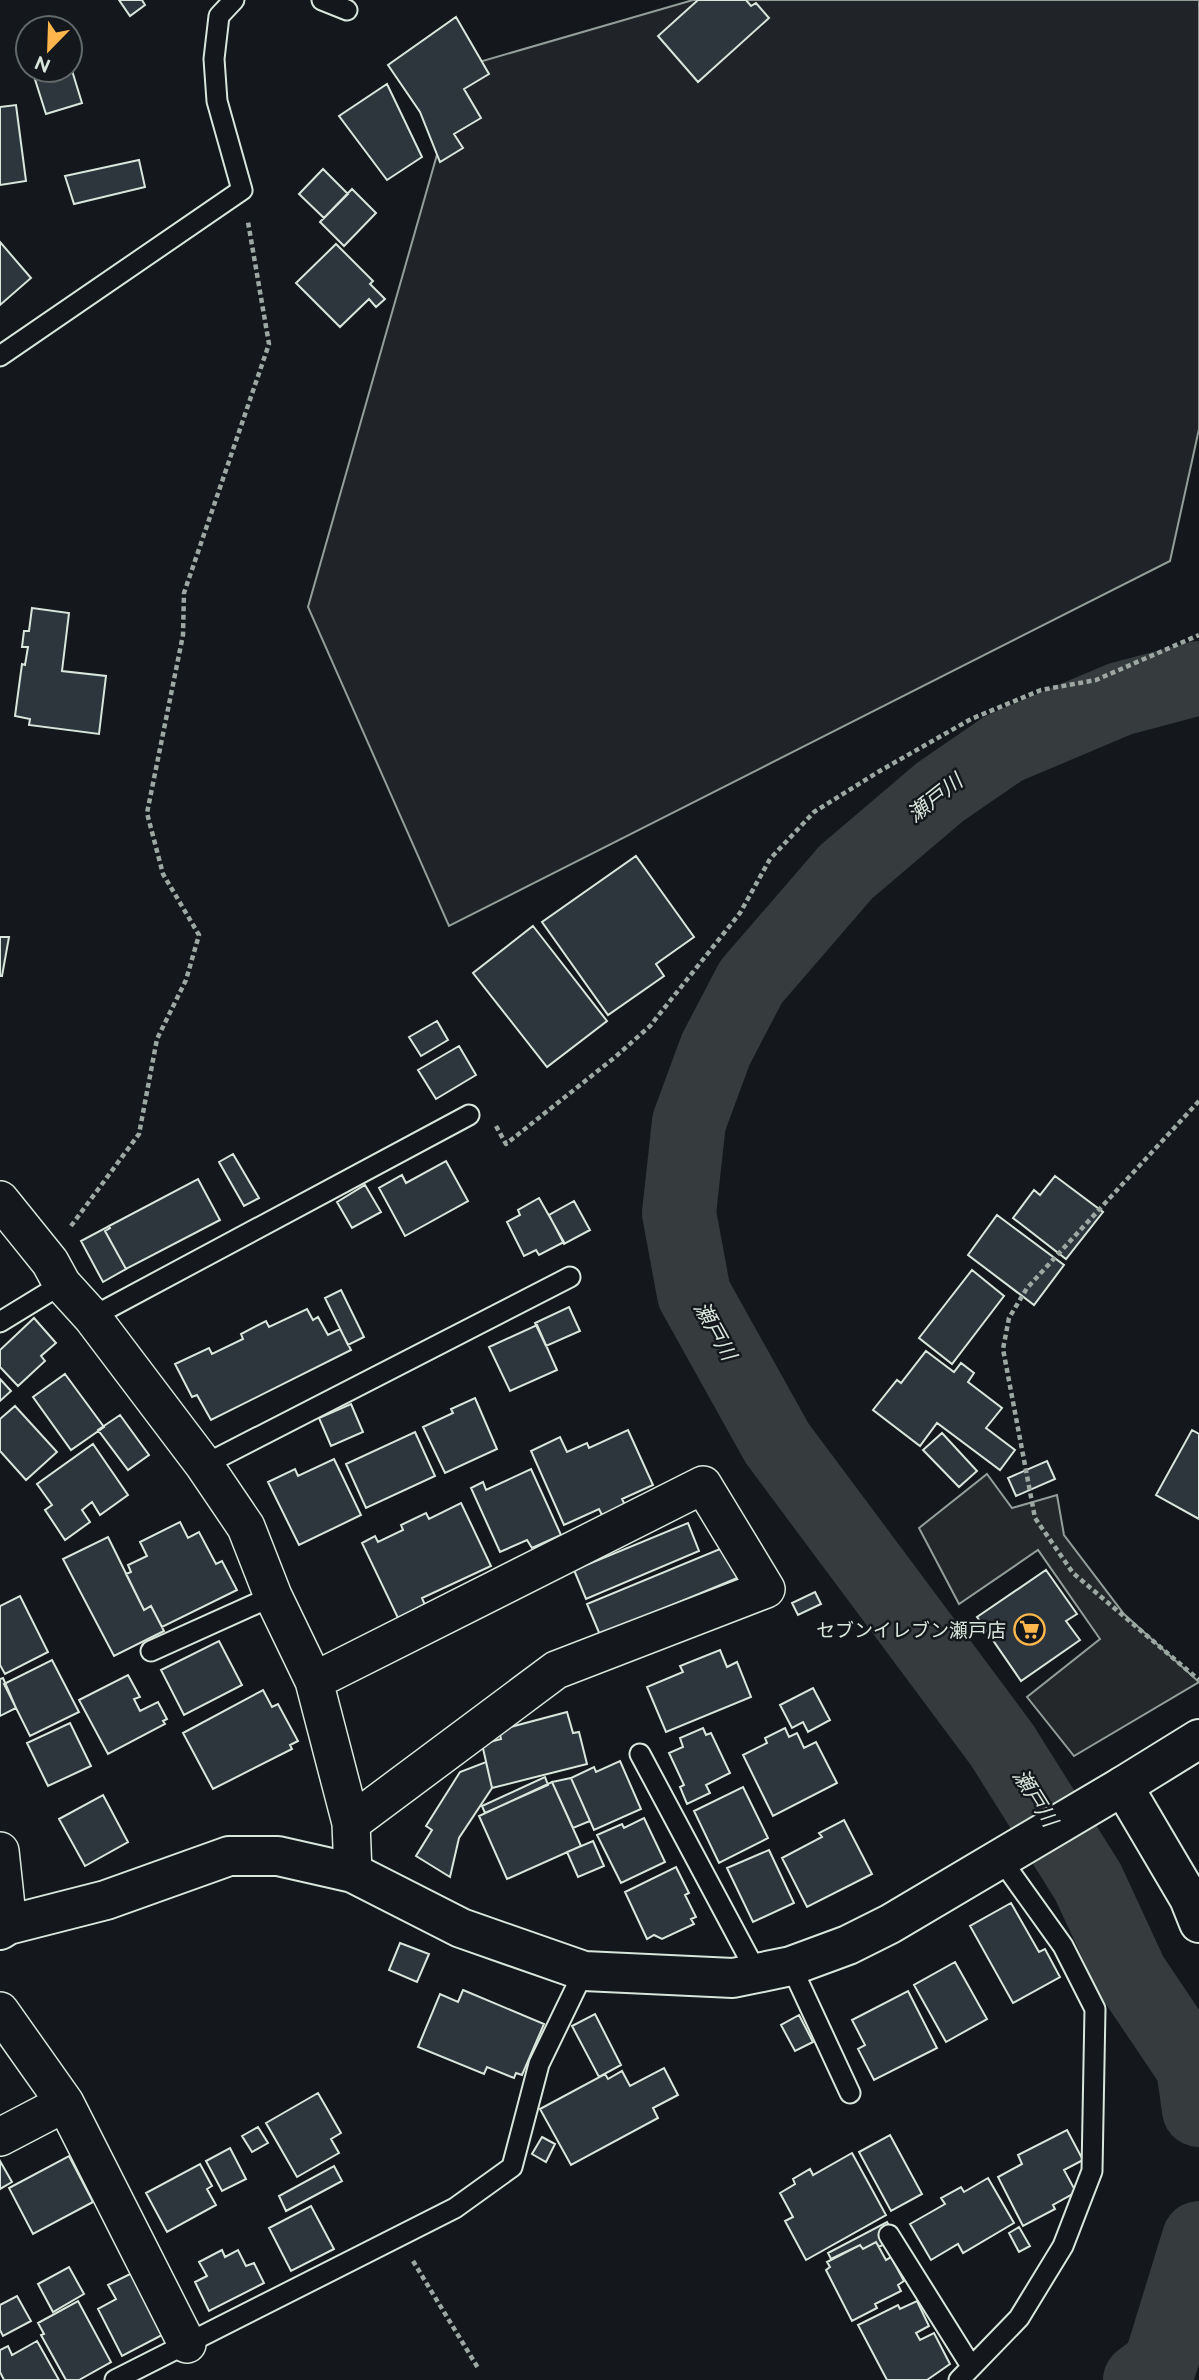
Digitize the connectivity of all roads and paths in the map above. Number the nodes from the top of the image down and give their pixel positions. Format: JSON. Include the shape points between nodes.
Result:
{"nodes":[{"id":1,"x":234,"y":0,"type":"edge"},
{"id":2,"x":322,"y":0,"type":"edge"},
{"id":3,"x":347,"y":10,"type":"dead end"},
{"id":4,"x":242,"y":190,"type":"junction"},
{"id":5,"x":0,"y":356,"type":"edge"},
{"id":6,"x":1199,"y":635,"type":"edge"},
{"id":7,"x":1199,"y":1101,"type":"edge"},
{"id":8,"x":469,"y":1115,"type":"joint"},
{"id":9,"x":0,"y":1200,"type":"edge"},
{"id":10,"x":56,"y":1273,"type":"junction"},
{"id":11,"x":570,"y":1277,"type":"dead end"},
{"id":12,"x":92,"y":1317,"type":"junction"},
{"id":13,"x":0,"y":1322,"type":"edge"},
{"id":14,"x":204,"y":1465,"type":"junction"},
{"id":15,"x":273,"y":1596,"type":"junction"},
{"id":16,"x":151,"y":1651,"type":"dead end"},
{"id":17,"x":1199,"y":1680,"type":"edge"},
{"id":18,"x":314,"y":1681,"type":"junction"},
{"id":19,"x":1199,"y":1739,"type":"edge"},
{"id":20,"x":640,"y":1754,"type":"dead end"},
{"id":21,"x":1108,"y":1795,"type":"junction"},
{"id":22,"x":351,"y":1823,"type":"junction"},
{"id":23,"x":0,"y":1851,"type":"edge"},
{"id":24,"x":1000,"y":1857,"type":"junction"},
{"id":25,"x":353,"y":1873,"type":"junction"},
{"id":26,"x":1199,"y":1923,"type":"edge"},
{"id":27,"x":4,"y":1928,"type":"edge"},
{"id":28,"x":774,"y":1969,"type":"junction"},
{"id":29,"x":584,"y":1971,"type":"junction"},
{"id":30,"x":0,"y":2011,"type":"edge"},
{"id":31,"x":850,"y":2093,"type":"dead end"},
{"id":32,"x":65,"y":2103,"type":"junction"},
{"id":33,"x":0,"y":2137,"type":"edge"},
{"id":34,"x":398,"y":2235,"type":"junction"},
{"id":35,"x":889,"y":2235,"type":"dead end"},
{"id":36,"x":187,"y":2344,"type":"junction"},
{"id":37,"x":478,"y":2368,"type":"dead end"},
{"id":38,"x":965,"y":2373,"type":"edge"},
{"id":39,"x":115,"y":2380,"type":"edge"}],
"edges":[{"from":1,"to":4,"type":"lane","via":[[219,16],[214,59],[217,101]]},
{"from":2,"to":3,"type":"lane"},
{"from":4,"to":5,"type":"lane"},
{"from":4,"to":10,"type":"path","via":[[269,344],[184,593],[183,635],[147,813],[163,874],[199,935],[186,980],[157,1039],[139,1134],[62,1238]]},
{"from":6,"to":8,"type":"path","via":[[1096,680],[1041,690],[971,719],[814,812],[770,859],[740,913],[650,1026],[614,1058],[506,1144],[482,1105]]},
{"from":7,"to":17,"type":"path","via":[[1027,1288],[1009,1318],[1003,1349],[1035,1518],[1073,1573]]},
{"from":8,"to":12,"type":"lane"},
{"from":9,"to":10,"type":"street"},
{"from":10,"to":12,"type":"street"},
{"from":10,"to":13,"type":"lane"},
{"from":11,"to":14,"type":"lane"},
{"from":12,"to":14,"type":"street"},
{"from":14,"to":15,"type":"street","via":[[246,1527]]},
{"from":15,"to":16,"type":"lane"},
{"from":15,"to":18,"type":"street"},
{"from":18,"to":22,"type":"street"},
{"from":18,"to":22,"type":"street","via":[[703,1486],[766,1589],[556,1670]]},
{"from":19,"to":21,"type":"street"},
{"from":20,"to":28,"type":"lane"},
{"from":21,"to":24,"type":"street"},
{"from":21,"to":26,"type":"street","via":[[1189,1898]]},
{"from":22,"to":25,"type":"street"},
{"from":23,"to":27,"type":"street"},
{"from":24,"to":28,"type":"street","via":[[848,1945]]},
{"from":24,"to":38,"type":"lane","via":[[1063,1946],[1095,2009],[1092,2171],[1063,2246],[1019,2318]]},
{"from":25,"to":27,"type":"street","via":[[278,1856],[229,1856],[106,1900]]},
{"from":25,"to":29,"type":"street","via":[[461,1928]]},
{"from":28,"to":29,"type":"street","via":[[733,1978]]},
{"from":28,"to":31,"type":"lane"},
{"from":29,"to":34,"type":"lane","via":[[540,2064],[512,2167],[455,2208]]},
{"from":30,"to":32,"type":"street"},
{"from":32,"to":33,"type":"street"},
{"from":32,"to":36,"type":"street"},
{"from":34,"to":36,"type":"lane"},
{"from":34,"to":37,"type":"path"},
{"from":35,"to":38,"type":"lane"},
{"from":36,"to":39,"type":"lane"}]}
